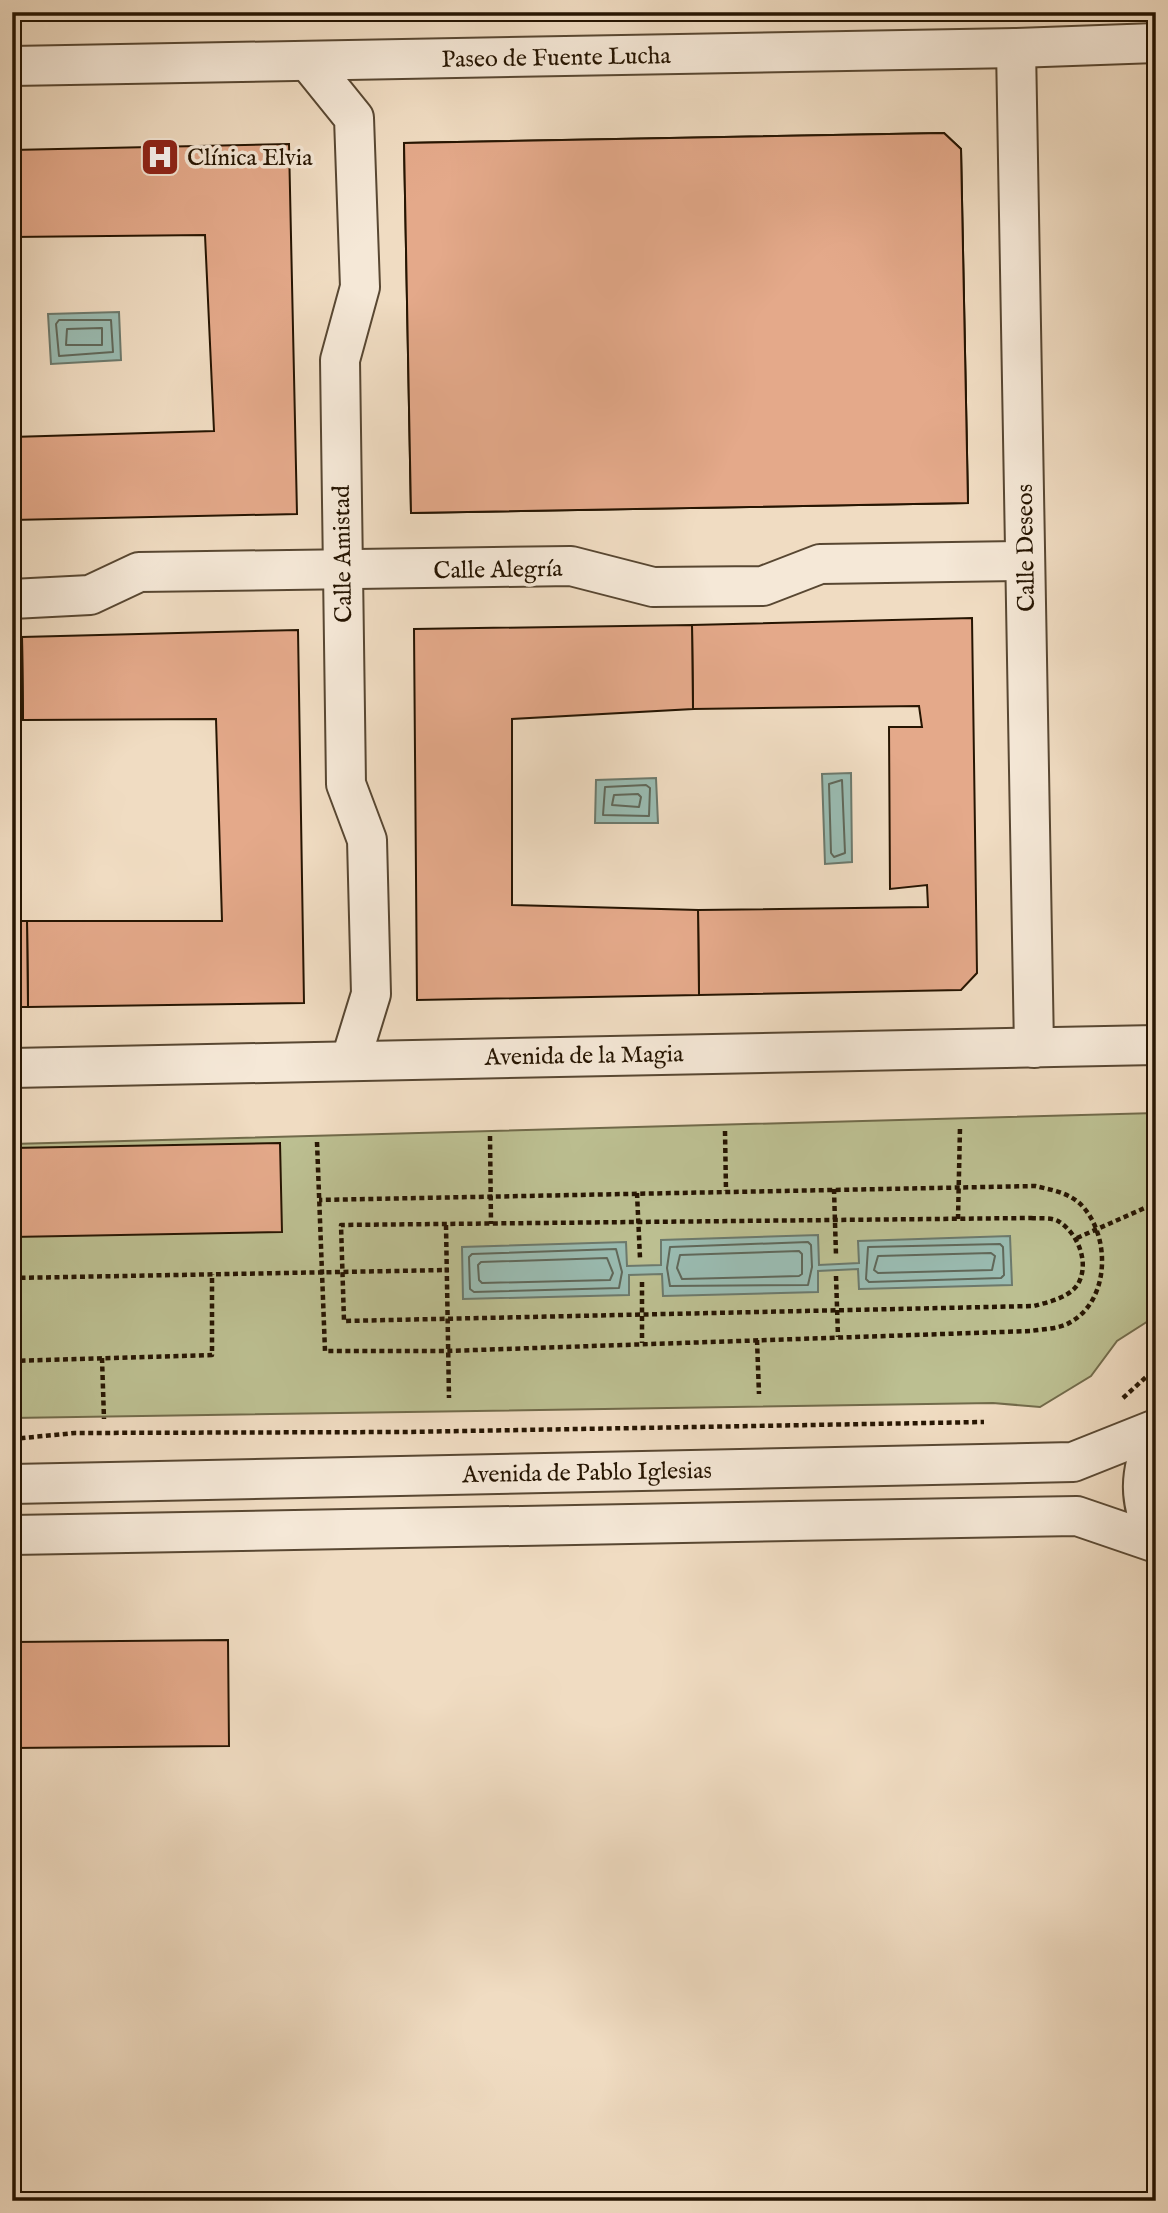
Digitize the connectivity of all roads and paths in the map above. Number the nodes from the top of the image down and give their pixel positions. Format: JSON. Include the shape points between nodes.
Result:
{"nodes":[{"id":1,"x":1140,"y":12,"type":"edge"},
{"id":2,"x":1156,"y":43,"type":"edge"},
{"id":3,"x":1099,"y":44,"type":"junction"},
{"id":4,"x":1016,"y":48,"type":"junction"},
{"id":5,"x":308,"y":61,"type":"junction"},
{"id":6,"x":12,"y":66,"type":"edge"},
{"id":7,"x":1025,"y":561,"type":"junction"},
{"id":8,"x":342,"y":572,"type":"junction"},
{"id":9,"x":12,"y":598,"type":"edge"},
{"id":10,"x":1156,"y":1045,"type":"edge"},
{"id":11,"x":1034,"y":1048,"type":"junction"},
{"id":12,"x":351,"y":1059,"type":"junction"},
{"id":13,"x":12,"y":1068,"type":"edge"},
{"id":14,"x":960,"y":1127,"type":"dead end"},
{"id":15,"x":725,"y":1131,"type":"dead end"},
{"id":16,"x":490,"y":1136,"type":"dead end"},
{"id":17,"x":317,"y":1142,"type":"dead end"},
{"id":18,"x":959,"y":1187,"type":"junction"},
{"id":19,"x":834,"y":1189,"type":"junction"},
{"id":20,"x":726,"y":1191,"type":"junction"},
{"id":21,"x":637,"y":1193,"type":"junction"},
{"id":22,"x":490,"y":1196,"type":"junction"},
{"id":23,"x":319,"y":1200,"type":"junction"},
{"id":24,"x":1156,"y":1203,"type":"edge"},
{"id":25,"x":958,"y":1219,"type":"junction"},
{"id":26,"x":835,"y":1220,"type":"junction"},
{"id":27,"x":638,"y":1222,"type":"junction"},
{"id":28,"x":491,"y":1224,"type":"junction"},
{"id":29,"x":446,"y":1225,"type":"junction"},
{"id":30,"x":1096,"y":1229,"type":"junction"},
{"id":31,"x":1077,"y":1238,"type":"junction"},
{"id":32,"x":836,"y":1255,"type":"dead end"},
{"id":33,"x":640,"y":1258,"type":"dead end"},
{"id":34,"x":448,"y":1270,"type":"junction"},
{"id":35,"x":342,"y":1271,"type":"junction"},
{"id":36,"x":321,"y":1272,"type":"junction"},
{"id":37,"x":212,"y":1274,"type":"junction"},
{"id":38,"x":836,"y":1276,"type":"dead end"},
{"id":39,"x":12,"y":1278,"type":"edge"},
{"id":40,"x":642,"y":1282,"type":"dead end"},
{"id":41,"x":837,"y":1308,"type":"junction"},
{"id":42,"x":642,"y":1313,"type":"junction"},
{"id":43,"x":447,"y":1318,"type":"junction"},
{"id":44,"x":838,"y":1337,"type":"junction"},
{"id":45,"x":757,"y":1340,"type":"junction"},
{"id":46,"x":642,"y":1343,"type":"junction"},
{"id":47,"x":447,"y":1350,"type":"junction"},
{"id":48,"x":102,"y":1359,"type":"junction"},
{"id":49,"x":12,"y":1361,"type":"edge"},
{"id":50,"x":1156,"y":1368,"type":"edge"},
{"id":51,"x":759,"y":1394,"type":"dead end"},
{"id":52,"x":449,"y":1398,"type":"dead end"},
{"id":53,"x":1118,"y":1404,"type":"dead end"},
{"id":54,"x":104,"y":1419,"type":"dead end"},
{"id":55,"x":993,"y":1423,"type":"dead end"},
{"id":56,"x":1156,"y":1430,"type":"edge"},
{"id":57,"x":12,"y":1438,"type":"edge"},
{"id":58,"x":12,"y":1484,"type":"edge"},
{"id":59,"x":12,"y":1535,"type":"edge"},
{"id":60,"x":1156,"y":1543,"type":"edge"}],
"edges":[{"from":1,"to":3,"type":"street"},
{"from":2,"to":3,"type":"street","name":"Paseo de Fuente Lucha"},
{"from":3,"to":4,"type":"street","name":"Paseo de Fuente Lucha"},
{"from":4,"to":5,"type":"street","name":"Paseo de Fuente Lucha"},
{"from":4,"to":7,"type":"street","name":"Calle Deseos"},
{"from":5,"to":6,"type":"street","name":"Paseo de Fuente Lucha"},
{"from":5,"to":8,"type":"street","name":"Calle Amistad","via":[[354,118],[360,287],[340,360]]},
{"from":7,"to":8,"type":"street","name":"Calle Alegría","via":[[820,564],[763,586],[653,587],[570,566]]},
{"from":7,"to":11,"type":"street","name":"Calle Deseos"},
{"from":8,"to":9,"type":"street","name":"Calle Alegría","via":[[139,572],[90,595]]},
{"from":8,"to":12,"type":"street","name":"Calle Amistad","via":[[346,784],[367,840],[371,994]]},
{"from":10,"to":11,"type":"street","name":"Avenida de la Magia"},
{"from":11,"to":12,"type":"street","name":"Avenida de la Magia"},
{"from":12,"to":13,"type":"street","name":"Avenida de la Magia"},
{"from":14,"to":18,"type":"path"},
{"from":15,"to":20,"type":"path"},
{"from":16,"to":22,"type":"path"},
{"from":17,"to":23,"type":"path"},
{"from":18,"to":19,"type":"path"},
{"from":18,"to":25,"type":"path"},
{"from":18,"to":30,"type":"path","via":[[1035,1185],[1066,1194],[1083,1207]]},
{"from":19,"to":20,"type":"path"},
{"from":19,"to":26,"type":"path"},
{"from":20,"to":21,"type":"path"},
{"from":21,"to":22,"type":"path"},
{"from":21,"to":27,"type":"path"},
{"from":22,"to":23,"type":"path"},
{"from":22,"to":28,"type":"path"},
{"from":23,"to":36,"type":"path"},
{"from":24,"to":30,"type":"path"},
{"from":25,"to":26,"type":"path"},
{"from":25,"to":31,"type":"path","via":[[1057,1220]]},
{"from":26,"to":27,"type":"path"},
{"from":26,"to":32,"type":"path"},
{"from":27,"to":28,"type":"path"},
{"from":27,"to":33,"type":"path"},
{"from":28,"to":29,"type":"path"},
{"from":29,"to":34,"type":"path"},
{"from":29,"to":35,"type":"path","via":[[341,1225]]},
{"from":30,"to":31,"type":"path"},
{"from":30,"to":44,"type":"path","via":[[1102,1269],[1096,1296],[1069,1323],[1031,1331]]},
{"from":31,"to":41,"type":"path","via":[[1084,1265],[1077,1285],[1059,1298],[1034,1306]]},
{"from":34,"to":35,"type":"path"},
{"from":34,"to":43,"type":"path"},
{"from":35,"to":36,"type":"path"},
{"from":35,"to":43,"type":"path","via":[[344,1321]]},
{"from":36,"to":37,"type":"path"},
{"from":36,"to":47,"type":"path","via":[[325,1351]]},
{"from":37,"to":39,"type":"path"},
{"from":37,"to":48,"type":"path","via":[[212,1355]]},
{"from":38,"to":41,"type":"path"},
{"from":40,"to":42,"type":"path"},
{"from":41,"to":42,"type":"path"},
{"from":41,"to":44,"type":"path"},
{"from":42,"to":43,"type":"path"},
{"from":42,"to":46,"type":"path"},
{"from":43,"to":47,"type":"path"},
{"from":44,"to":45,"type":"path"},
{"from":45,"to":46,"type":"path"},
{"from":45,"to":51,"type":"path"},
{"from":46,"to":47,"type":"path"},
{"from":47,"to":52,"type":"path"},
{"from":48,"to":49,"type":"path"},
{"from":48,"to":54,"type":"path"},
{"from":50,"to":53,"type":"path"},
{"from":55,"to":57,"type":"path","via":[[75,1433]]},
{"from":56,"to":58,"type":"street","name":"Avenida de Pablo Iglesias","via":[[1073,1462]]},
{"from":56,"to":60,"type":"street","via":[[1143,1466],[1142,1506]]},
{"from":59,"to":60,"type":"street","via":[[1077,1516]]}]}
